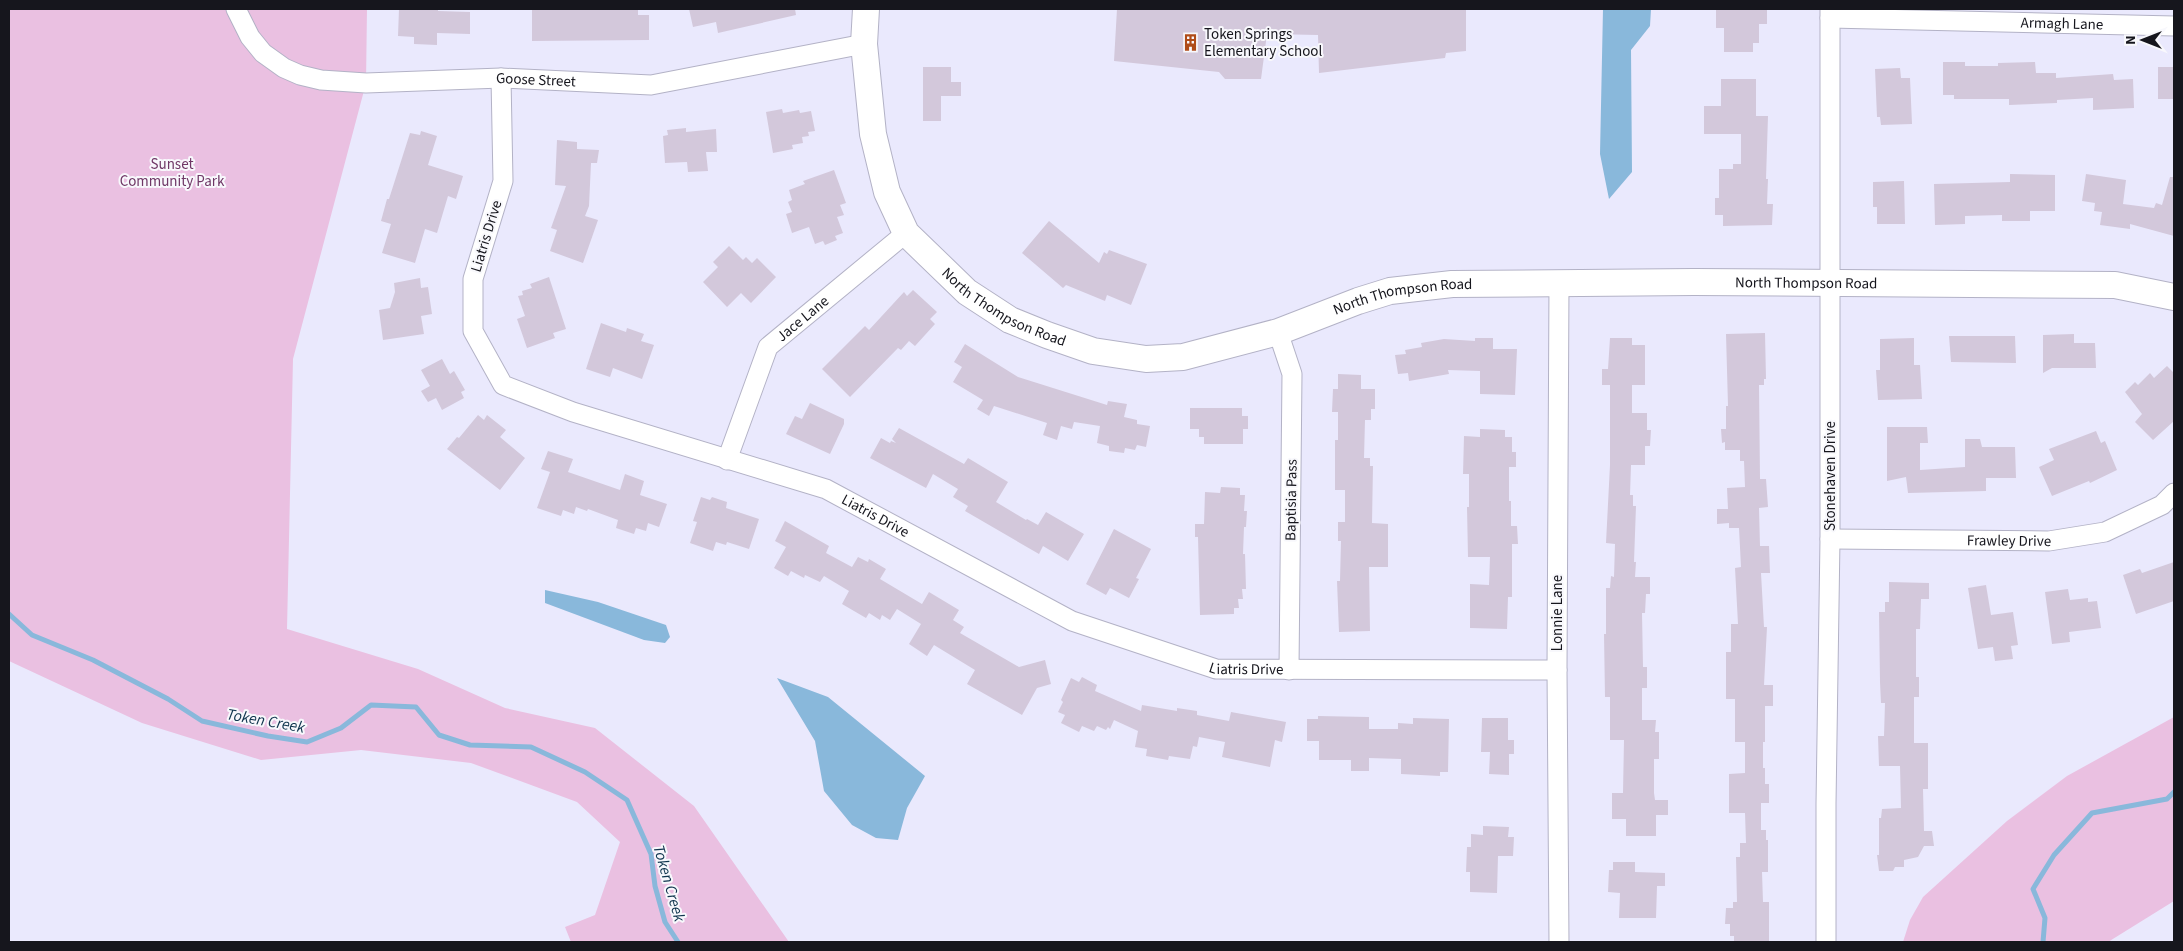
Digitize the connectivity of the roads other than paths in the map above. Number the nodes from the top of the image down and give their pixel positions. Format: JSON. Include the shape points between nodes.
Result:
{"nodes":[{"id":1,"x":236,"y":9,"type":"edge"},
{"id":2,"x":866,"y":9,"type":"edge"},
{"id":3,"x":1830,"y":13,"type":"edge"},
{"id":4,"x":2174,"y":26,"type":"edge"},
{"id":5,"x":864,"y":44,"type":"junction"},
{"id":6,"x":501,"y":78,"type":"junction"},
{"id":7,"x":906,"y":233,"type":"junction"},
{"id":8,"x":1829,"y":283,"type":"junction"},
{"id":9,"x":1559,"y":284,"type":"junction"},
{"id":10,"x":2174,"y":297,"type":"edge"},
{"id":11,"x":1278,"y":332,"type":"junction"},
{"id":12,"x":727,"y":460,"type":"junction"},
{"id":13,"x":2174,"y":493,"type":"edge"},
{"id":14,"x":1830,"y":539,"type":"junction"},
{"id":15,"x":1289,"y":670,"type":"junction"},
{"id":16,"x":1557,"y":670,"type":"junction"},
{"id":17,"x":1559,"y":942,"type":"edge"},
{"id":18,"x":1826,"y":942,"type":"edge"}],
"edges":[{"from":1,"to":6,"type":"street","name":"Goose Street","via":[[250,37],[263,53],[300,75],[366,83]]},
{"from":2,"to":5,"type":"street","name":"North Thompson Road"},
{"from":3,"to":4,"type":"street","name":"Armagh Lane"},
{"from":3,"to":8,"type":"street","name":"Stonehaven Drive"},
{"from":5,"to":6,"type":"street","name":"Goose Street","via":[[651,85]]},
{"from":5,"to":7,"type":"street","name":"North Thompson Road","via":[[873,134],[887,192]]},
{"from":6,"to":12,"type":"street","name":"Liatris Drive","via":[[503,181],[473,279],[473,331],[503,385],[573,412]]},
{"from":7,"to":11,"type":"street","name":"North Thompson Road","via":[[966,292],[1010,320],[1093,351],[1146,359],[1183,357]]},
{"from":7,"to":12,"type":"street","name":"Jace Lane","via":[[768,347]]},
{"from":8,"to":9,"type":"street","name":"North Thompson Road"},
{"from":8,"to":10,"type":"street","name":"North Thompson Road","via":[[2115,285]]},
{"from":8,"to":14,"type":"street","name":"Stonehaven Drive"},
{"from":9,"to":11,"type":"street","name":"North Thompson Road","via":[[1452,284],[1390,291]]},
{"from":9,"to":16,"type":"street","name":"Lonnie Lane"},
{"from":11,"to":15,"type":"street","name":"Baptisia Pass","via":[[1292,374]]},
{"from":12,"to":15,"type":"street","name":"Liatris Drive","via":[[826,489],[1072,621],[1216,669]]},
{"from":13,"to":14,"type":"street","name":"Frawley Drive","via":[[2162,505],[2105,532],[2049,541]]},
{"from":14,"to":18,"type":"street","name":"Stonehaven Drive"},
{"from":15,"to":16,"type":"street","name":"Liatris Drive"},
{"from":16,"to":17,"type":"street","name":"Lonnie Lane"}]}
